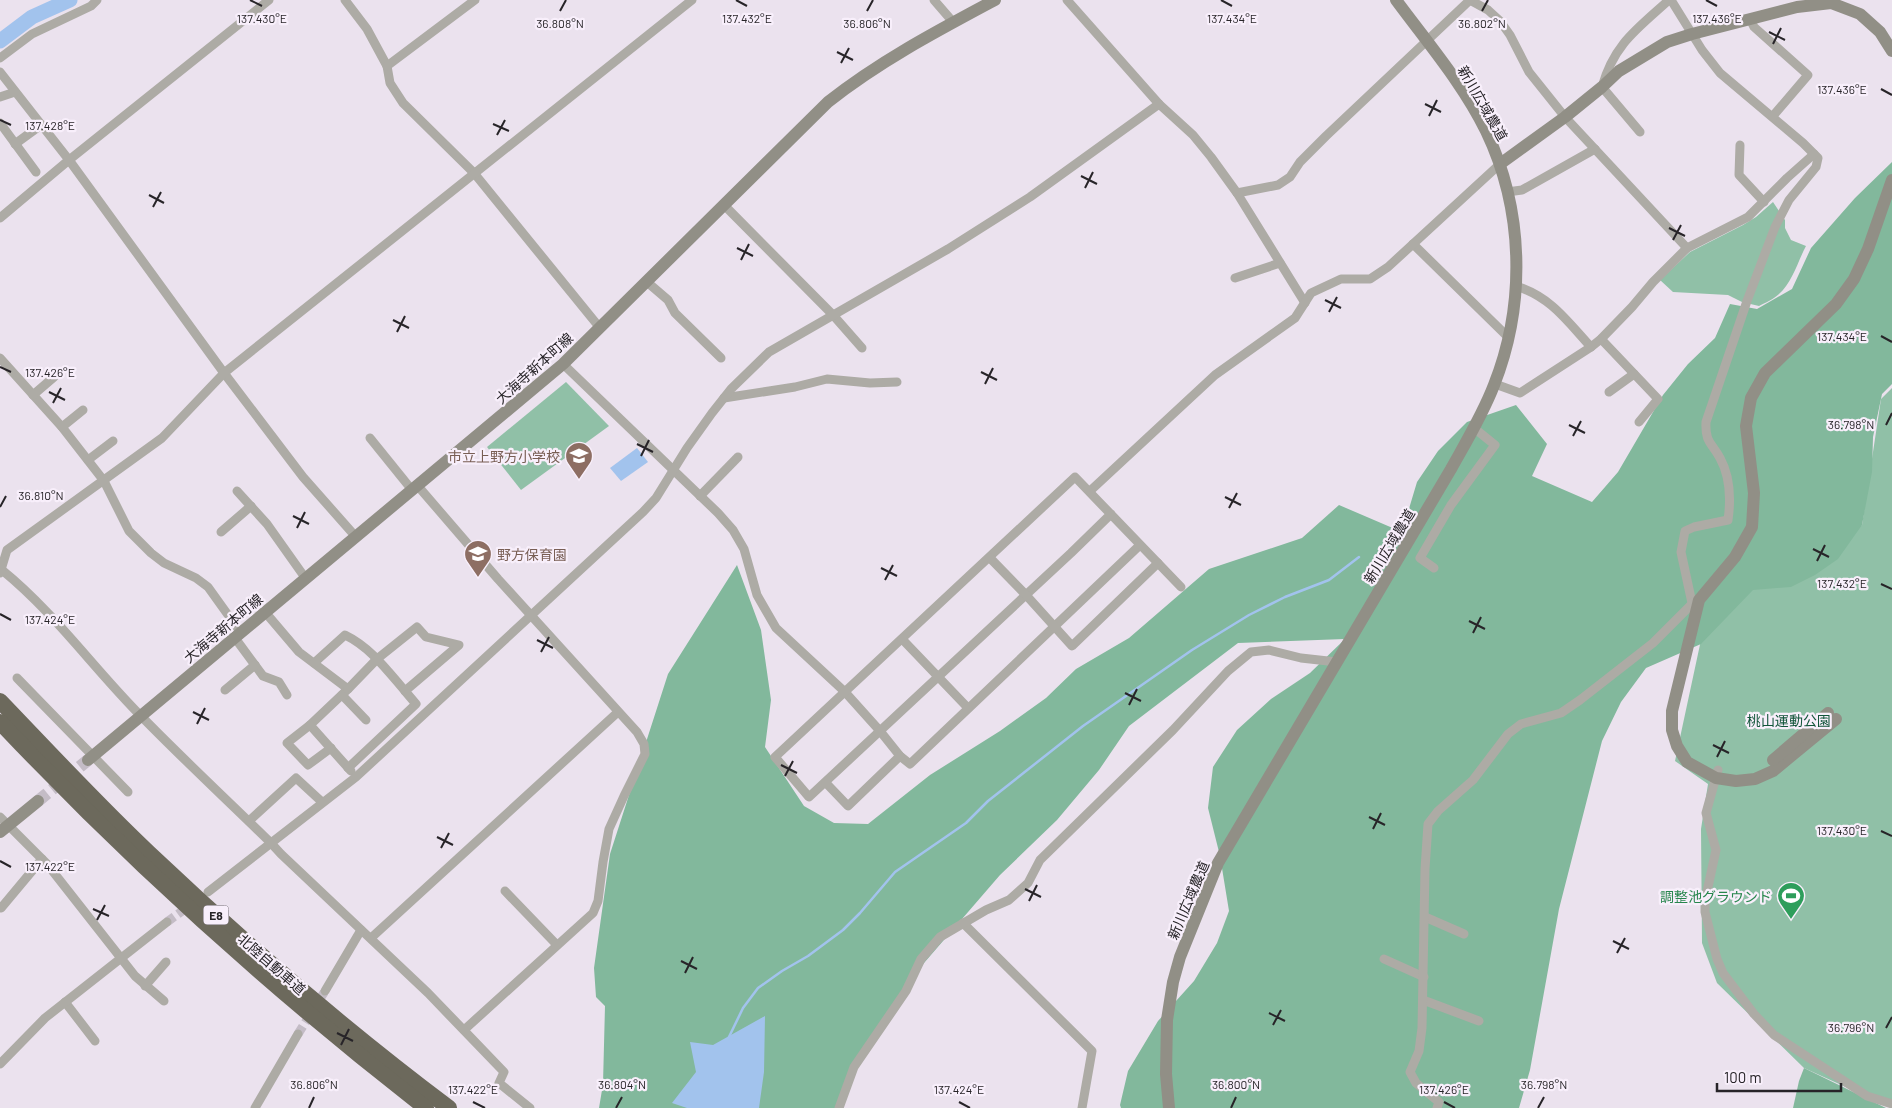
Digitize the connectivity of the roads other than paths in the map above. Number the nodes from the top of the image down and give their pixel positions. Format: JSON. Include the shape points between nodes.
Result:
{"nodes":[{"id":1,"x":97,"y":0,"type":"edge"},
{"id":2,"x":269,"y":0,"type":"edge"},
{"id":3,"x":345,"y":0,"type":"edge"},
{"id":4,"x":475,"y":0,"type":"edge"},
{"id":5,"x":692,"y":0,"type":"edge"},
{"id":6,"x":934,"y":0,"type":"edge"},
{"id":7,"x":995,"y":0,"type":"edge"},
{"id":8,"x":1067,"y":0,"type":"edge"},
{"id":9,"x":1396,"y":0,"type":"edge"},
{"id":10,"x":1470,"y":0,"type":"edge"},
{"id":11,"x":1670,"y":0,"type":"edge"},
{"id":12,"x":1836,"y":2,"type":"edge"},
{"id":13,"x":1750,"y":19,"type":"junction"},
{"id":14,"x":954,"y":22,"type":"junction"},
{"id":15,"x":1692,"y":34,"type":"junction"},
{"id":16,"x":1426,"y":41,"type":"junction"},
{"id":17,"x":1892,"y":51,"type":"edge"},
{"id":18,"x":0,"y":58,"type":"edge"},
{"id":19,"x":387,"y":66,"type":"junction"},
{"id":20,"x":0,"y":72,"type":"edge"},
{"id":21,"x":1602,"y":87,"type":"junction"},
{"id":22,"x":15,"y":92,"type":"junction"},
{"id":23,"x":0,"y":97,"type":"edge"},
{"id":24,"x":1159,"y":104,"type":"junction"},
{"id":25,"x":1773,"y":116,"type":"junction"},
{"id":26,"x":1564,"y":117,"type":"junction"},
{"id":27,"x":0,"y":123,"type":"edge"},
{"id":28,"x":41,"y":125,"type":"junction"},
{"id":29,"x":1640,"y":132,"type":"dead end"},
{"id":30,"x":15,"y":144,"type":"junction"},
{"id":31,"x":1740,"y":145,"type":"dead end"},
{"id":32,"x":1595,"y":149,"type":"junction"},
{"id":33,"x":1814,"y":154,"type":"junction"},
{"id":34,"x":69,"y":160,"type":"junction"},
{"id":35,"x":1500,"y":164,"type":"junction"},
{"id":36,"x":36,"y":172,"type":"dead end"},
{"id":37,"x":474,"y":173,"type":"junction"},
{"id":38,"x":1892,"y":180,"type":"edge"},
{"id":39,"x":1507,"y":192,"type":"junction"},
{"id":40,"x":1236,"y":194,"type":"junction"},
{"id":41,"x":1764,"y":202,"type":"junction"},
{"id":42,"x":724,"y":205,"type":"junction"},
{"id":43,"x":0,"y":218,"type":"edge"},
{"id":44,"x":1413,"y":244,"type":"junction"},
{"id":45,"x":1687,"y":248,"type":"junction"},
{"id":46,"x":1280,"y":263,"type":"junction"},
{"id":47,"x":1235,"y":278,"type":"dead end"},
{"id":48,"x":647,"y":282,"type":"junction"},
{"id":49,"x":1516,"y":286,"type":"junction"},
{"id":50,"x":1305,"y":303,"type":"junction"},
{"id":51,"x":833,"y":315,"type":"junction"},
{"id":52,"x":600,"y":328,"type":"junction"},
{"id":53,"x":1509,"y":338,"type":"junction"},
{"id":54,"x":1601,"y":338,"type":"junction"},
{"id":55,"x":1591,"y":347,"type":"junction"},
{"id":56,"x":862,"y":348,"type":"dead end"},
{"id":57,"x":0,"y":358,"type":"edge"},
{"id":58,"x":721,"y":358,"type":"dead end"},
{"id":59,"x":563,"y":364,"type":"junction"},
{"id":60,"x":224,"y":373,"type":"junction"},
{"id":61,"x":1634,"y":374,"type":"junction"},
{"id":62,"x":54,"y":377,"type":"dead end"},
{"id":63,"x":897,"y":382,"type":"dead end"},
{"id":64,"x":1495,"y":384,"type":"junction"},
{"id":65,"x":1609,"y":392,"type":"dead end"},
{"id":66,"x":33,"y":395,"type":"junction"},
{"id":67,"x":724,"y":398,"type":"junction"},
{"id":68,"x":83,"y":410,"type":"dead end"},
{"id":69,"x":1639,"y":422,"type":"dead end"},
{"id":70,"x":62,"y":427,"type":"junction"},
{"id":71,"x":1474,"y":428,"type":"junction"},
{"id":72,"x":370,"y":438,"type":"dead end"},
{"id":73,"x":113,"y":442,"type":"dead end"},
{"id":74,"x":738,"y":457,"type":"dead end"},
{"id":75,"x":88,"y":460,"type":"junction"},
{"id":76,"x":673,"y":471,"type":"junction"},
{"id":77,"x":104,"y":481,"type":"junction"},
{"id":78,"x":415,"y":488,"type":"junction"},
{"id":79,"x":237,"y":491,"type":"dead end"},
{"id":80,"x":1090,"y":491,"type":"junction"},
{"id":81,"x":700,"y":496,"type":"junction"},
{"id":82,"x":250,"y":506,"type":"junction"},
{"id":83,"x":1110,"y":514,"type":"junction"},
{"id":84,"x":221,"y":532,"type":"dead end"},
{"id":85,"x":356,"y":537,"type":"junction"},
{"id":86,"x":1140,"y":545,"type":"junction"},
{"id":87,"x":990,"y":558,"type":"junction"},
{"id":88,"x":1158,"y":563,"type":"junction"},
{"id":89,"x":1434,"y":568,"type":"dead end"},
{"id":90,"x":1,"y":572,"type":"edge"},
{"id":91,"x":306,"y":579,"type":"junction"},
{"id":92,"x":1713,"y":584,"type":"junction"},
{"id":93,"x":1181,"y":587,"type":"dead end"},
{"id":94,"x":1026,"y":595,"type":"junction"},
{"id":95,"x":1692,"y":604,"type":"junction"},
{"id":96,"x":265,"y":612,"type":"junction"},
{"id":97,"x":531,"y":616,"type":"junction"},
{"id":98,"x":1054,"y":627,"type":"junction"},
{"id":99,"x":238,"y":635,"type":"junction"},
{"id":100,"x":902,"y":639,"type":"junction"},
{"id":101,"x":377,"y":659,"type":"junction"},
{"id":102,"x":1337,"y":662,"type":"junction"},
{"id":103,"x":314,"y":663,"type":"junction"},
{"id":104,"x":255,"y":665,"type":"junction"},
{"id":105,"x":938,"y":677,"type":"junction"},
{"id":106,"x":17,"y":678,"type":"dead end"},
{"id":107,"x":225,"y":690,"type":"dead end"},
{"id":108,"x":405,"y":690,"type":"junction"},
{"id":109,"x":345,"y":692,"type":"junction"},
{"id":110,"x":844,"y":692,"type":"junction"},
{"id":111,"x":287,"y":695,"type":"dead end"},
{"id":112,"x":0,"y":701,"type":"edge"},
{"id":113,"x":968,"y":708,"type":"junction"},
{"id":114,"x":618,"y":712,"type":"junction"},
{"id":115,"x":141,"y":716,"type":"junction"},
{"id":116,"x":1832,"y":716,"type":"dead end"},
{"id":117,"x":366,"y":720,"type":"dead end"},
{"id":118,"x":0,"y":722,"type":"edge"},
{"id":119,"x":310,"y":725,"type":"junction"},
{"id":120,"x":880,"y":731,"type":"junction"},
{"id":121,"x":331,"y":748,"type":"junction"},
{"id":122,"x":900,"y":756,"type":"junction"},
{"id":123,"x":90,"y":759,"type":"junction"},
{"id":124,"x":348,"y":768,"type":"junction"},
{"id":125,"x":1717,"y":774,"type":"junction"},
{"id":126,"x":356,"y":776,"type":"junction"},
{"id":127,"x":826,"y":783,"type":"junction"},
{"id":128,"x":128,"y":792,"type":"dead end"},
{"id":129,"x":38,"y":801,"type":"tunnel mouth"},
{"id":130,"x":322,"y":802,"type":"junction"},
{"id":131,"x":249,"y":821,"type":"junction"},
{"id":132,"x":3,"y":824,"type":"edge"},
{"id":133,"x":270,"y":842,"type":"junction"},
{"id":134,"x":42,"y":859,"type":"junction"},
{"id":135,"x":505,"y":891,"type":"dead end"},
{"id":136,"x":208,"y":892,"type":"dead end"},
{"id":137,"x":1,"y":908,"type":"edge"},
{"id":138,"x":1425,"y":917,"type":"junction"},
{"id":139,"x":167,"y":922,"type":"tunnel mouth"},
{"id":140,"x":963,"y":923,"type":"junction"},
{"id":141,"x":361,"y":930,"type":"junction"},
{"id":142,"x":1464,"y":934,"type":"dead end"},
{"id":143,"x":371,"y":938,"type":"junction"},
{"id":144,"x":557,"y":945,"type":"junction"},
{"id":145,"x":120,"y":958,"type":"junction"},
{"id":146,"x":1384,"y":959,"type":"dead end"},
{"id":147,"x":166,"y":962,"type":"dead end"},
{"id":148,"x":1424,"y":977,"type":"junction"},
{"id":149,"x":145,"y":986,"type":"junction"},
{"id":150,"x":325,"y":991,"type":"tunnel mouth"},
{"id":151,"x":1423,"y":1000,"type":"junction"},
{"id":152,"x":164,"y":1001,"type":"dead end"},
{"id":153,"x":65,"y":1002,"type":"junction"},
{"id":154,"x":1479,"y":1021,"type":"dead end"},
{"id":155,"x":464,"y":1030,"type":"junction"},
{"id":156,"x":298,"y":1034,"type":"tunnel mouth"},
{"id":157,"x":95,"y":1041,"type":"dead end"},
{"id":158,"x":0,"y":1064,"type":"edge"},
{"id":159,"x":1892,"y":1104,"type":"edge"},
{"id":160,"x":255,"y":1108,"type":"edge"},
{"id":161,"x":426,"y":1108,"type":"edge"},
{"id":162,"x":449,"y":1108,"type":"edge"},
{"id":163,"x":530,"y":1108,"type":"edge"},
{"id":164,"x":839,"y":1108,"type":"edge"},
{"id":165,"x":1082,"y":1108,"type":"edge"},
{"id":166,"x":1169,"y":1108,"type":"edge"},
{"id":167,"x":1438,"y":1108,"type":"edge"}],
"edges":[{"from":1,"to":18,"type":"street","via":[[91,6],[32,34]]},
{"from":2,"to":34,"type":"street"},
{"from":3,"to":19,"type":"street","via":[[367,29]]},
{"from":4,"to":19,"type":"street"},
{"from":5,"to":37,"type":"street"},
{"from":6,"to":14,"type":"street"},
{"from":7,"to":14,"type":"street","name":"大海寺新本町線"},
{"from":8,"to":24,"type":"street"},
{"from":9,"to":16,"type":"street","name":"新川広域農道"},
{"from":10,"to":16,"type":"street"},
{"from":10,"to":26,"type":"street","via":[[1500,21],[1529,72]]},
{"from":11,"to":15,"type":"street"},
{"from":11,"to":21,"type":"street","via":[[1621,45]]},
{"from":12,"to":13,"type":"street","via":[[1810,4]]},
{"from":12,"to":17,"type":"street","via":[[1860,14],[1880,32]]},
{"from":13,"to":15,"type":"street"},
{"from":13,"to":25,"type":"street","via":[[1754,27],[1808,75]]},
{"from":14,"to":42,"type":"street","name":"大海寺新本町線","via":[[858,78],[828,102]]},
{"from":15,"to":21,"type":"street","via":[[1667,42],[1641,56]]},
{"from":15,"to":25,"type":"street","via":[[1720,73]]},
{"from":16,"to":35,"type":"street","name":"新川広域農道","via":[[1471,105]]},
{"from":16,"to":40,"type":"street","via":[[1300,162],[1290,177],[1278,185]]},
{"from":19,"to":37,"type":"street","via":[[390,83],[403,103]]},
{"from":20,"to":22,"type":"street"},
{"from":21,"to":26,"type":"street"},
{"from":21,"to":29,"type":"street"},
{"from":22,"to":23,"type":"street"},
{"from":22,"to":28,"type":"street"},
{"from":24,"to":40,"type":"street","via":[[1193,135]]},
{"from":24,"to":51,"type":"street","via":[[1030,197]]},
{"from":25,"to":33,"type":"street"},
{"from":26,"to":32,"type":"street"},
{"from":26,"to":35,"type":"street"},
{"from":27,"to":30,"type":"street"},
{"from":28,"to":30,"type":"street"},
{"from":28,"to":34,"type":"street"},
{"from":30,"to":36,"type":"street"},
{"from":31,"to":41,"type":"street","via":[[1739,175]]},
{"from":32,"to":39,"type":"street","via":[[1522,190]]},
{"from":32,"to":45,"type":"street"},
{"from":33,"to":41,"type":"street"},
{"from":33,"to":95,"type":"street","via":[[1818,158],[1816,167],[1790,200],[1775,227],[1706,422],[1705,436],[1721,459],[1729,480],[1731,501],[1728,520],[1694,526],[1685,531],[1681,552]]},
{"from":34,"to":43,"type":"street"},
{"from":34,"to":60,"type":"street"},
{"from":35,"to":39,"type":"street","name":"新川広域農道"},
{"from":35,"to":44,"type":"street"},
{"from":37,"to":52,"type":"street"},
{"from":37,"to":60,"type":"street"},
{"from":38,"to":92,"type":"street","via":[[1854,279],[1836,304],[1765,373],[1751,398],[1746,426],[1754,493],[1752,527],[1736,557]]},
{"from":39,"to":49,"type":"street","name":"新川広域農道","via":[[1515,234]]},
{"from":40,"to":46,"type":"street"},
{"from":41,"to":45,"type":"street","via":[[1748,217]]},
{"from":42,"to":48,"type":"street","name":"大海寺新本町線"},
{"from":42,"to":51,"type":"street"},
{"from":44,"to":50,"type":"street","via":[[1388,267],[1370,278],[1341,279],[1311,293]]},
{"from":44,"to":53,"type":"street"},
{"from":45,"to":54,"type":"street"},
{"from":46,"to":47,"type":"street"},
{"from":46,"to":50,"type":"street"},
{"from":48,"to":52,"type":"street","name":"大海寺新本町線"},
{"from":48,"to":58,"type":"street"},
{"from":49,"to":53,"type":"street","name":"新川広域農道"},
{"from":49,"to":55,"type":"street","via":[[1533,291],[1549,302]]},
{"from":50,"to":80,"type":"street","via":[[1295,318],[1215,375]]},
{"from":51,"to":56,"type":"street"},
{"from":51,"to":67,"type":"street","via":[[768,352]]},
{"from":52,"to":59,"type":"street","name":"大海寺新本町線"},
{"from":53,"to":64,"type":"street","name":"新川広域農道"},
{"from":54,"to":55,"type":"street"},
{"from":54,"to":61,"type":"street"},
{"from":55,"to":64,"type":"street","via":[[1520,393]]},
{"from":57,"to":66,"type":"street"},
{"from":59,"to":76,"type":"street"},
{"from":59,"to":78,"type":"street","name":"大海寺新本町線"},
{"from":60,"to":77,"type":"street","via":[[162,438]]},
{"from":60,"to":85,"type":"street","via":[[303,477]]},
{"from":61,"to":65,"type":"street"},
{"from":61,"to":69,"type":"street","via":[[1658,399]]},
{"from":62,"to":66,"type":"street"},
{"from":63,"to":67,"type":"street","via":[[827,379]]},
{"from":64,"to":71,"type":"street","name":"新川広域農道"},
{"from":66,"to":70,"type":"street"},
{"from":67,"to":76,"type":"street"},
{"from":68,"to":70,"type":"street"},
{"from":70,"to":75,"type":"street"},
{"from":71,"to":89,"type":"street","via":[[1496,445],[1452,505],[1420,558]]},
{"from":71,"to":102,"type":"street","name":"新川広域農道"},
{"from":72,"to":78,"type":"street"},
{"from":73,"to":75,"type":"street"},
{"from":74,"to":81,"type":"street"},
{"from":75,"to":77,"type":"street"},
{"from":76,"to":81,"type":"street"},
{"from":76,"to":97,"type":"street","via":[[643,512]]},
{"from":77,"to":90,"type":"street","via":[[8,550]]},
{"from":77,"to":99,"type":"street","via":[[129,531],[164,563],[208,587]]},
{"from":78,"to":85,"type":"street","name":"大海寺新本町線"},
{"from":78,"to":97,"type":"street"},
{"from":79,"to":82,"type":"street"},
{"from":80,"to":83,"type":"street"},
{"from":80,"to":87,"type":"street","via":[[1076,477]]},
{"from":81,"to":110,"type":"street","via":[[733,530],[744,549],[757,595],[776,628]]},
{"from":82,"to":84,"type":"street"},
{"from":82,"to":91,"type":"street"},
{"from":83,"to":86,"type":"street"},
{"from":83,"to":94,"type":"street"},
{"from":85,"to":91,"type":"street","name":"大海寺新本町線"},
{"from":86,"to":88,"type":"street"},
{"from":86,"to":98,"type":"street"},
{"from":87,"to":94,"type":"street"},
{"from":87,"to":100,"type":"street"},
{"from":88,"to":93,"type":"street"},
{"from":88,"to":98,"type":"street","via":[[1072,646]]},
{"from":90,"to":115,"type":"street","via":[[55,620]]},
{"from":91,"to":96,"type":"street","name":"大海寺新本町線"},
{"from":92,"to":95,"type":"street"},
{"from":92,"to":125,"type":"street","via":[[1680,712],[1680,728],[1693,756]]},
{"from":94,"to":98,"type":"street"},
{"from":94,"to":105,"type":"street"},
{"from":95,"to":138,"type":"street","via":[[1653,643],[1580,700],[1561,713],[1521,724],[1508,734],[1473,780],[1438,811],[1428,824]]},
{"from":96,"to":99,"type":"street","name":"大海寺新本町線"},
{"from":96,"to":103,"type":"street","via":[[299,652]]},
{"from":97,"to":114,"type":"street"},
{"from":97,"to":126,"type":"street"},
{"from":98,"to":113,"type":"street"},
{"from":99,"to":104,"type":"street"},
{"from":99,"to":115,"type":"street","name":"大海寺新本町線"},
{"from":100,"to":105,"type":"street"},
{"from":100,"to":110,"type":"street"},
{"from":101,"to":103,"type":"street","via":[[358,641],[346,635]]},
{"from":101,"to":108,"type":"street"},
{"from":101,"to":108,"type":"street","via":[[416,627],[426,637],[459,645]]},
{"from":101,"to":109,"type":"street"},
{"from":102,"to":140,"type":"street","via":[[1269,650],[1251,652],[1228,671],[1173,730],[1040,860],[1028,883],[1009,900]]},
{"from":102,"to":166,"type":"street","name":"新川広域農道","via":[[1218,863],[1180,957],[1167,1020]]},
{"from":103,"to":109,"type":"street"},
{"from":104,"to":107,"type":"street"},
{"from":104,"to":111,"type":"street","via":[[263,676],[279,682]]},
{"from":105,"to":113,"type":"street"},
{"from":105,"to":120,"type":"street"},
{"from":106,"to":123,"type":"street"},
{"from":108,"to":124,"type":"street","via":[[416,704]]},
{"from":109,"to":117,"type":"street"},
{"from":109,"to":119,"type":"street"},
{"from":110,"to":120,"type":"street"},
{"from":110,"to":127,"type":"street","via":[[775,757],[809,797]]},
{"from":112,"to":162,"type":"highway","name":"北陸自動車道","number":"E8","via":[[96,801],[201,902],[321,1006]]},
{"from":113,"to":122,"type":"street","via":[[910,764]]},
{"from":114,"to":143,"type":"street"},
{"from":114,"to":144,"type":"street","via":[[637,732],[645,754],[610,829],[598,901],[593,913]]},
{"from":115,"to":123,"type":"street","name":"大海寺新本町線"},
{"from":115,"to":131,"type":"street"},
{"from":116,"to":125,"type":"street","via":[[1769,764],[1753,770]]},
{"from":118,"to":161,"type":"highway","name":"北陸自動車道","number":"E8","via":[[82,808],[191,911],[314,1018]]},
{"from":119,"to":121,"type":"street"},
{"from":119,"to":121,"type":"street","via":[[287,743],[308,765]]},
{"from":120,"to":122,"type":"street"},
{"from":120,"to":127,"type":"street"},
{"from":121,"to":124,"type":"street"},
{"from":122,"to":127,"type":"street","via":[[848,806]]},
{"from":123,"to":128,"type":"street"},
{"from":124,"to":126,"type":"street"},
{"from":125,"to":159,"type":"street","via":[[1706,813],[1716,850],[1705,912],[1723,973],[1774,1035],[1867,1096]]},
{"from":126,"to":130,"type":"street"},
{"from":129,"to":132,"type":"street"},
{"from":130,"to":131,"type":"street","via":[[296,778]]},
{"from":130,"to":133,"type":"street"},
{"from":131,"to":133,"type":"street"},
{"from":132,"to":134,"type":"street"},
{"from":133,"to":136,"type":"street"},
{"from":133,"to":141,"type":"street"},
{"from":134,"to":137,"type":"street"},
{"from":134,"to":145,"type":"street"},
{"from":135,"to":144,"type":"street"},
{"from":138,"to":142,"type":"street"},
{"from":138,"to":148,"type":"street"},
{"from":139,"to":145,"type":"street"},
{"from":140,"to":164,"type":"street","via":[[940,937],[920,959],[906,991],[854,1067]]},
{"from":140,"to":165,"type":"street","via":[[1092,1051]]},
{"from":141,"to":143,"type":"street"},
{"from":141,"to":150,"type":"street"},
{"from":143,"to":155,"type":"street"},
{"from":144,"to":155,"type":"street"},
{"from":145,"to":149,"type":"street"},
{"from":145,"to":153,"type":"street"},
{"from":146,"to":148,"type":"street"},
{"from":147,"to":149,"type":"street"},
{"from":148,"to":151,"type":"street"},
{"from":149,"to":152,"type":"street"},
{"from":151,"to":154,"type":"street"},
{"from":151,"to":167,"type":"street","via":[[1419,1051],[1410,1072],[1416,1083],[1439,1102]]},
{"from":153,"to":157,"type":"street"},
{"from":153,"to":158,"type":"street"},
{"from":155,"to":163,"type":"street","via":[[504,1072],[499,1083]]},
{"from":156,"to":160,"type":"street"}]}
